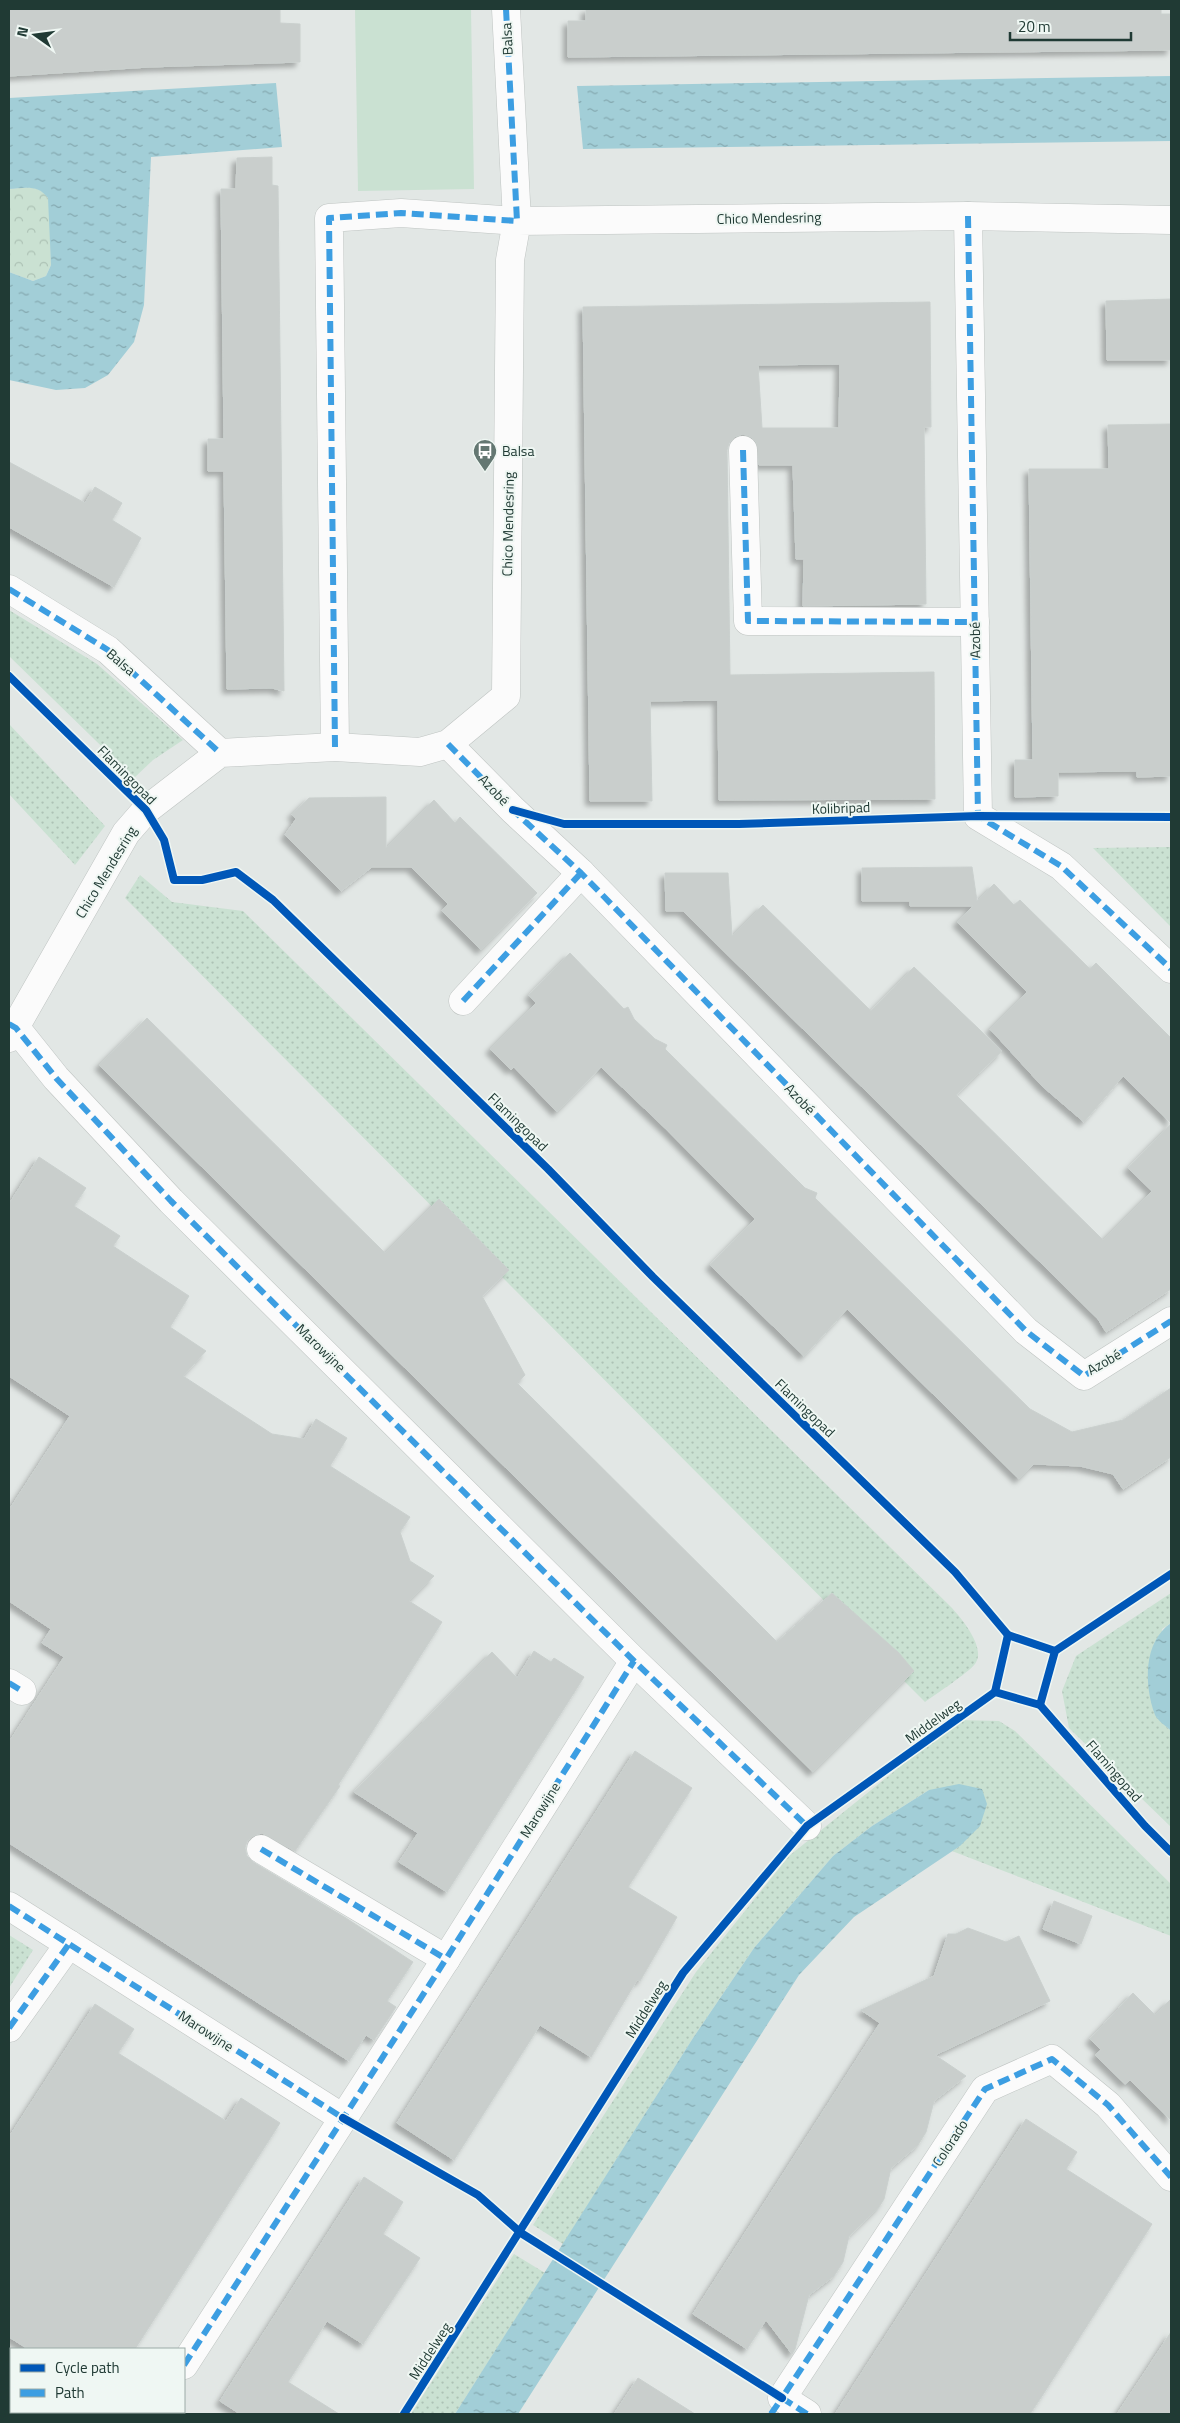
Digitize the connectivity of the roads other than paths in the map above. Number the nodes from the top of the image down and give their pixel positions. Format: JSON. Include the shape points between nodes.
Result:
{"nodes":[{"id":1,"x":506,"y":9,"type":"edge"},
{"id":2,"x":968,"y":216,"type":"junction"},
{"id":3,"x":1171,"y":220,"type":"edge"},
{"id":4,"x":517,"y":221,"type":"junction"},
{"id":5,"x":743,"y":450,"type":"dead end"},
{"id":6,"x":9,"y":590,"type":"edge"},
{"id":7,"x":975,"y":622,"type":"junction"},
{"id":8,"x":448,"y":744,"type":"junction"},
{"id":9,"x":335,"y":747,"type":"junction"},
{"id":10,"x":220,"y":752,"type":"junction"},
{"id":11,"x":581,"y":873,"type":"junction"},
{"id":12,"x":1171,"y":969,"type":"edge"},
{"id":13,"x":463,"y":1001,"type":"dead end"},
{"id":14,"x":11,"y":1030,"type":"edge"},
{"id":15,"x":1171,"y":1321,"type":"edge"},
{"id":16,"x":634,"y":1661,"type":"junction"},
{"id":17,"x":807,"y":1826,"type":"dead end"},
{"id":18,"x":261,"y":1849,"type":"dead end"},
{"id":19,"x":9,"y":1906,"type":"edge"},
{"id":20,"x":69,"y":1944,"type":"junction"},
{"id":21,"x":446,"y":1959,"type":"junction"},
{"id":22,"x":9,"y":2028,"type":"edge"},
{"id":23,"x":343,"y":2118,"type":"junction"},
{"id":24,"x":1171,"y":2177,"type":"edge"},
{"id":25,"x":185,"y":2363,"type":"edge"},
{"id":26,"x":777,"y":2406,"type":"edge"},
{"id":27,"x":807,"y":2414,"type":"edge"}],
"edges":[{"from":1,"to":4,"type":"street","name":"Balsa"},
{"from":2,"to":3,"type":"street","name":"Chico Mendesring"},
{"from":2,"to":4,"type":"street","name":"Chico Mendesring"},
{"from":2,"to":7,"type":"street","name":"Azobé"},
{"from":4,"to":8,"type":"street","name":"Chico Mendesring","via":[[510,260],[506,696]]},
{"from":4,"to":9,"type":"street","via":[[401,213],[329,218]]},
{"from":5,"to":7,"type":"street","via":[[748,621]]},
{"from":6,"to":10,"type":"street","name":"Balsa","via":[[108,650]]},
{"from":7,"to":12,"type":"street","name":"Azobé","via":[[978,816],[1061,866]]},
{"from":8,"to":9,"type":"street","name":"Chico Mendesring","via":[[420,752]]},
{"from":8,"to":11,"type":"street","name":"Azobé"},
{"from":9,"to":10,"type":"street","name":"Chico Mendesring"},
{"from":10,"to":14,"type":"street","name":"Chico Mendesring","via":[[146,810],[126,833]]},
{"from":11,"to":13,"type":"street"},
{"from":11,"to":15,"type":"street","name":"Azobé","via":[[1026,1331],[1084,1376]]},
{"from":14,"to":16,"type":"street","name":"Marowijne","via":[[171,1201]]},
{"from":16,"to":17,"type":"street","name":"Marowijne"},
{"from":16,"to":21,"type":"street","name":"Marowijne"},
{"from":18,"to":21,"type":"street"},
{"from":19,"to":20,"type":"street","name":"Marowijne"},
{"from":20,"to":22,"type":"street"},
{"from":20,"to":23,"type":"street","name":"Marowijne"},
{"from":21,"to":23,"type":"street","name":"Marowijne"},
{"from":23,"to":25,"type":"street","name":"Marowijne"},
{"from":24,"to":26,"type":"street","name":"Colorado","via":[[1108,2106],[1052,2059],[985,2089]]},
{"from":26,"to":27,"type":"street","name":"Colorado"}]}
